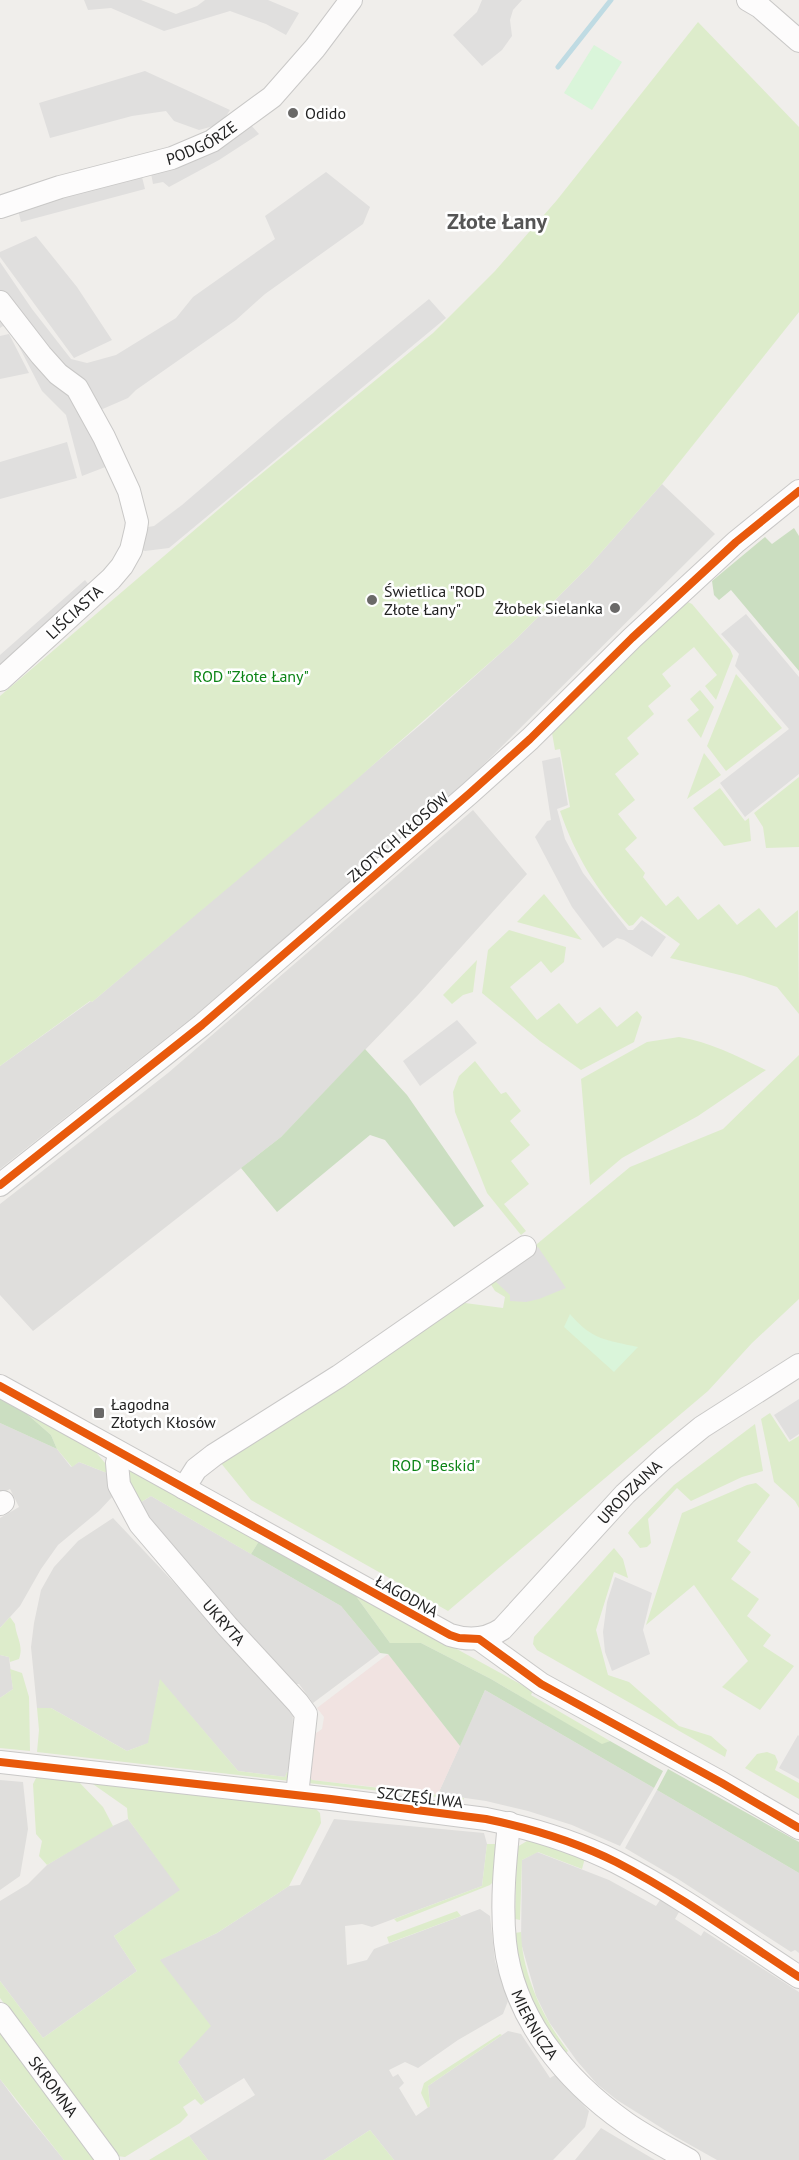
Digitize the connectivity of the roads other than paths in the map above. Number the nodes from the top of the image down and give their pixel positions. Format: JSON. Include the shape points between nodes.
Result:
{"nodes":[{"id":1,"x":351,"y":0,"type":"edge"},
{"id":2,"x":748,"y":0,"type":"edge"},
{"id":3,"x":799,"y":41,"type":"edge"},
{"id":4,"x":0,"y":207,"type":"edge"},
{"id":5,"x":0,"y":302,"type":"edge"},
{"id":6,"x":799,"y":491,"type":"edge"},
{"id":7,"x":0,"y":680,"type":"edge"},
{"id":8,"x":0,"y":1185,"type":"edge"},
{"id":9,"x":525,"y":1247,"type":"dead end"},
{"id":10,"x":799,"y":1365,"type":"edge"},
{"id":11,"x":0,"y":1386,"type":"edge"},
{"id":12,"x":120,"y":1453,"type":"junction"},
{"id":13,"x":184,"y":1488,"type":"junction"},
{"id":14,"x":479,"y":1639,"type":"junction"},
{"id":15,"x":0,"y":1762,"type":"edge"},
{"id":16,"x":297,"y":1795,"type":"junction"},
{"id":17,"x":509,"y":1823,"type":"junction"},
{"id":18,"x":799,"y":1828,"type":"edge"},
{"id":19,"x":799,"y":1977,"type":"edge"},
{"id":20,"x":0,"y":2013,"type":"edge"},
{"id":21,"x":108,"y":2160,"type":"edge"},
{"id":22,"x":689,"y":2160,"type":"edge"}],
"edges":[{"from":1,"to":4,"type":"street","name":"PODGÓRZE","via":[[272,97],[212,141],[181,155]]},
{"from":2,"to":3,"type":"street"},
{"from":5,"to":7,"type":"street","name":"LIŚCIASTA","via":[[58,374],[77,388],[129,491],[137,522],[131,550],[111,579]]},
{"from":6,"to":8,"type":"street","name":"ZŁOTYCH KŁOSÓW","via":[[718,558],[530,739],[202,1025]]},
{"from":9,"to":13,"type":"street","via":[[339,1376],[204,1462]]},
{"from":10,"to":14,"type":"street","name":"URODZAJNA","via":[[702,1427],[664,1458],[625,1494],[502,1629]]},
{"from":11,"to":12,"type":"street","name":"ŁAGODNA"},
{"from":12,"to":13,"type":"street","name":"ŁAGODNA"},
{"from":12,"to":16,"type":"street","name":"UKRYTA","via":[[119,1485],[140,1524],[306,1714]]},
{"from":13,"to":14,"type":"street","name":"ŁAGODNA","via":[[450,1635]]},
{"from":14,"to":18,"type":"street","name":"ŁAGODNA","via":[[541,1684]]},
{"from":15,"to":16,"type":"street","name":"SZCZĘŚLIWA"},
{"from":16,"to":17,"type":"street","name":"SZCZĘŚLIWA"},
{"from":17,"to":19,"type":"street","name":"SZCZĘŚLIWA","via":[[615,1862]]},
{"from":17,"to":22,"type":"street","name":"MIERNICZA","via":[[504,1873],[505,1943],[526,2013],[556,2059],[592,2095],[627,2123]]},
{"from":20,"to":21,"type":"street","name":"SKROMNA"}]}
